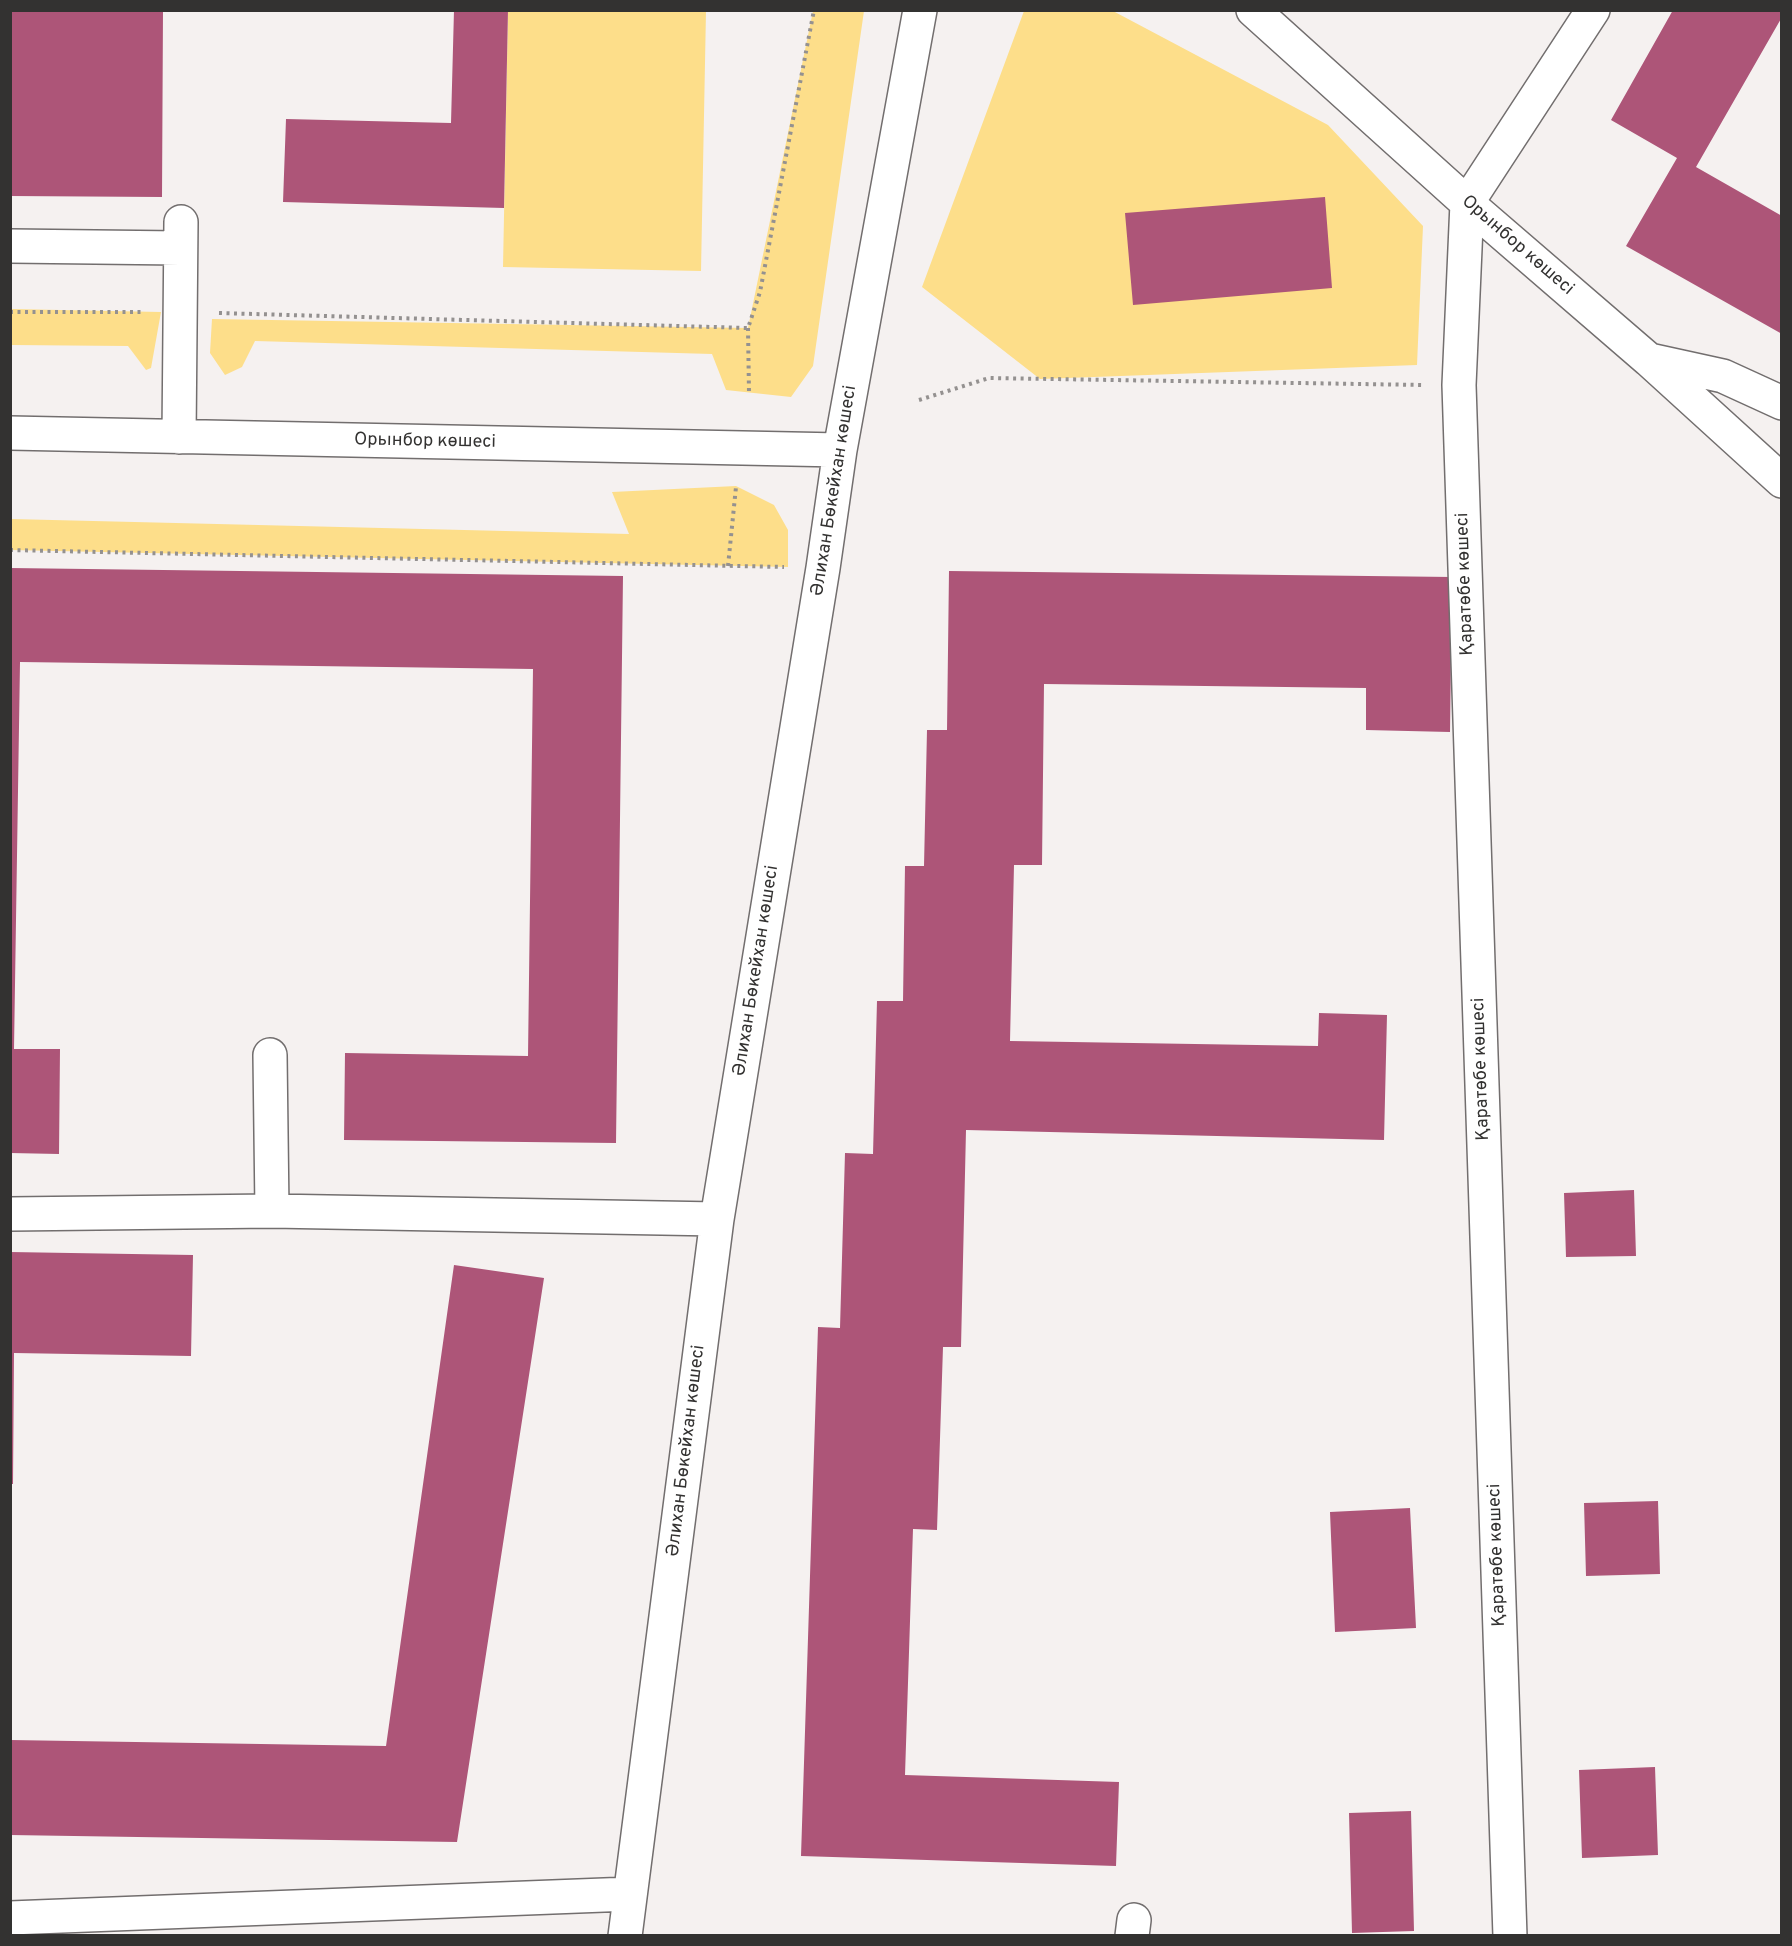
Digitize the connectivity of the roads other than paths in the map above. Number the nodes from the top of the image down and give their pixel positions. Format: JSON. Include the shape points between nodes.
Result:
{"nodes":[{"id":1,"x":920,"y":10,"type":"edge"},
{"id":2,"x":1252,"y":10,"type":"edge"},
{"id":3,"x":1593,"y":10,"type":"edge"},
{"id":4,"x":1467,"y":204,"type":"junction"},
{"id":5,"x":10,"y":246,"type":"edge"},
{"id":6,"x":1648,"y":360,"type":"junction"},
{"id":7,"x":1782,"y":403,"type":"edge"},
{"id":8,"x":10,"y":433,"type":"edge"},
{"id":9,"x":179,"y":437,"type":"junction"},
{"id":10,"x":840,"y":450,"type":"junction"},
{"id":11,"x":1782,"y":481,"type":"edge"},
{"id":12,"x":270,"y":1055,"type":"dead end"},
{"id":13,"x":272,"y":1211,"type":"junction"},
{"id":14,"x":10,"y":1214,"type":"edge"},
{"id":15,"x":717,"y":1219,"type":"junction"},
{"id":16,"x":630,"y":1894,"type":"junction"},
{"id":17,"x":10,"y":1918,"type":"edge"},
{"id":18,"x":625,"y":1935,"type":"edge"},
{"id":19,"x":1510,"y":1935,"type":"edge"}],
"edges":[{"from":1,"to":10,"type":"street","name":"Әлихан Бөкейхан көшесі"},
{"from":2,"to":4,"type":"street","name":"Орынбор көшесі"},
{"from":3,"to":4,"type":"street"},
{"from":4,"to":6,"type":"street","name":"Орынбор көшесі"},
{"from":4,"to":19,"type":"street","name":"Қаратөбе көшесі","via":[[1459,385]]},
{"from":5,"to":9,"type":"street","via":[[181,235]]},
{"from":6,"to":7,"type":"street","via":[[1723,376]]},
{"from":6,"to":11,"type":"street","name":"Орынбор көшесі"},
{"from":8,"to":9,"type":"street","name":"Орынбор көшесі"},
{"from":9,"to":10,"type":"street","name":"Орынбор көшесі"},
{"from":10,"to":15,"type":"street","name":"Әлихан Бөкейхан көшесі"},
{"from":12,"to":13,"type":"street"},
{"from":13,"to":14,"type":"street"},
{"from":13,"to":15,"type":"street"},
{"from":15,"to":16,"type":"street","name":"Әлихан Бөкейхан көшесі"},
{"from":16,"to":17,"type":"street"},
{"from":16,"to":18,"type":"street","name":"Әлихан Бөкейхан көшесі"}]}
